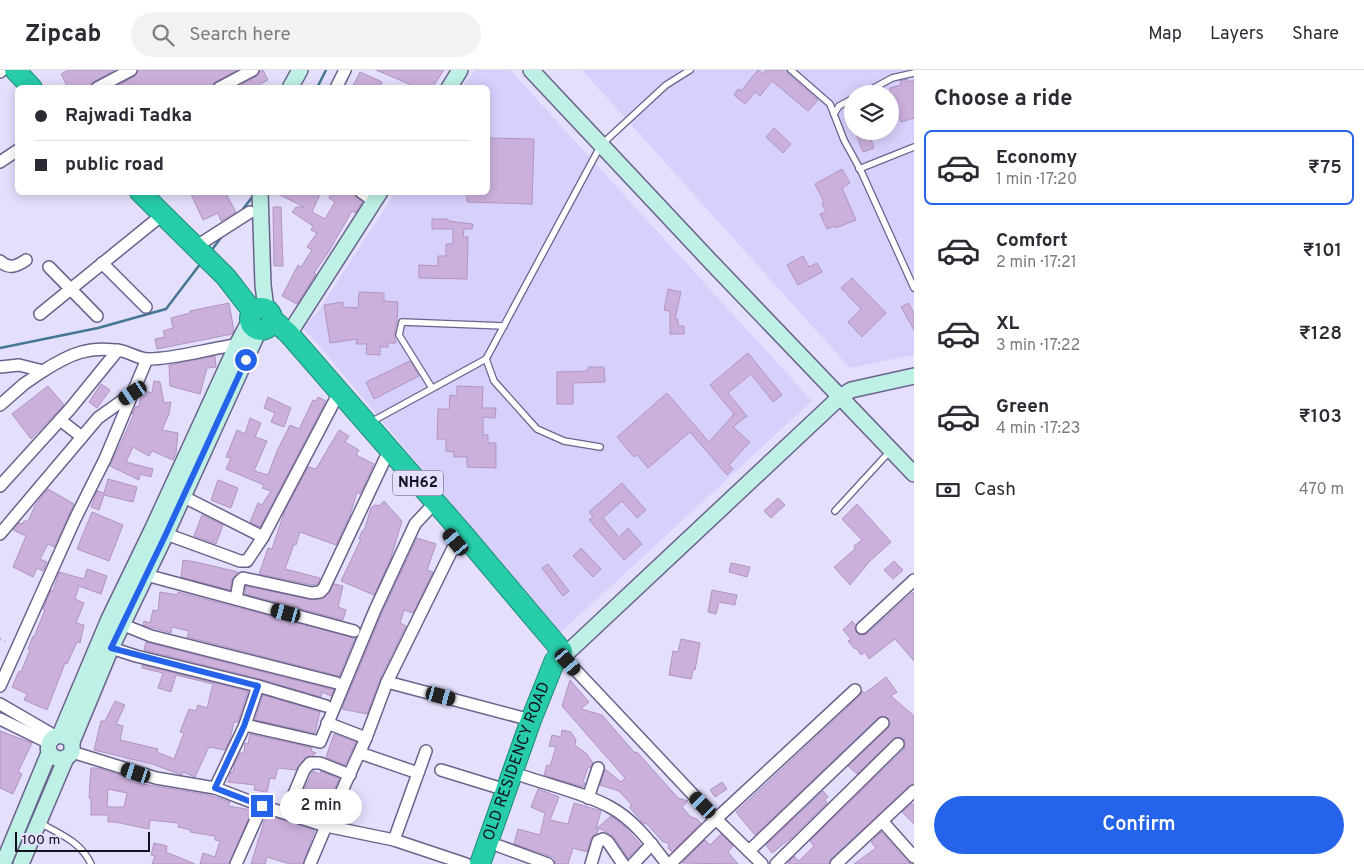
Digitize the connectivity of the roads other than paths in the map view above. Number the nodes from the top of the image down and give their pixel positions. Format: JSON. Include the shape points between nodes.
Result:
{"nodes":[{"id":1,"x":15,"y":70,"type":"edge"},
{"id":2,"x":30,"y":70,"type":"edge"},
{"id":3,"x":131,"y":70,"type":"edge"},
{"id":4,"x":252,"y":70,"type":"edge"},
{"id":5,"x":289,"y":70,"type":"edge"},
{"id":6,"x":300,"y":70,"type":"edge"},
{"id":7,"x":345,"y":70,"type":"edge"},
{"id":8,"x":460,"y":70,"type":"edge"},
{"id":9,"x":531,"y":70,"type":"edge"},
{"id":10,"x":690,"y":70,"type":"edge"},
{"id":11,"x":791,"y":70,"type":"edge"},
{"id":12,"x":914,"y":73,"type":"edge"},
{"id":13,"x":29,"y":85,"type":"edge"},
{"id":14,"x":44,"y":85,"type":"edge"},
{"id":15,"x":103,"y":85,"type":"edge"},
{"id":16,"x":224,"y":85,"type":"edge"},
{"id":17,"x":282,"y":85,"type":"edge"},
{"id":18,"x":292,"y":85,"type":"edge"},
{"id":19,"x":338,"y":85,"type":"edge"},
{"id":20,"x":451,"y":85,"type":"edge"},
{"id":21,"x":879,"y":85,"type":"edge"},
{"id":22,"x":844,"y":103,"type":"edge"},
{"id":23,"x":834,"y":114,"type":"junction"},
{"id":24,"x":601,"y":145,"type":"junction"},
{"id":25,"x":914,"y":147,"type":"edge"},
{"id":26,"x":15,"y":152,"type":"edge"},
{"id":27,"x":0,"y":162,"type":"edge"},
{"id":28,"x":859,"y":169,"type":"junction"},
{"id":29,"x":143,"y":195,"type":"edge"},
{"id":30,"x":157,"y":195,"type":"edge"},
{"id":31,"x":377,"y":197,"type":"edge"},
{"id":32,"x":254,"y":198,"type":"edge"},
{"id":33,"x":162,"y":215,"type":"junction"},
{"id":34,"x":202,"y":242,"type":"junction"},
{"id":35,"x":26,"y":260,"type":"dead end"},
{"id":36,"x":0,"y":261,"type":"edge"},
{"id":37,"x":102,"y":263,"type":"junction"},
{"id":38,"x":49,"y":267,"type":"dead end"},
{"id":39,"x":72,"y":288,"type":"junction"},
{"id":40,"x":914,"y":288,"type":"edge"},
{"id":41,"x":146,"y":307,"type":"dead end"},
{"id":42,"x":40,"y":314,"type":"dead end"},
{"id":43,"x":97,"y":316,"type":"dead end"},
{"id":44,"x":260,"y":320,"type":"junction"},
{"id":45,"x":504,"y":326,"type":"junction"},
{"id":46,"x":289,"y":334,"type":"junction"},
{"id":47,"x":237,"y":345,"type":"junction"},
{"id":48,"x":122,"y":351,"type":"junction"},
{"id":49,"x":145,"y":358,"type":"junction"},
{"id":50,"x":486,"y":359,"type":"junction"},
{"id":51,"x":0,"y":367,"type":"edge"},
{"id":52,"x":43,"y":371,"type":"junction"},
{"id":53,"x":914,"y":376,"type":"edge"},
{"id":54,"x":432,"y":388,"type":"junction"},
{"id":55,"x":133,"y":393,"type":"junction"},
{"id":56,"x":840,"y":397,"type":"junction"},
{"id":57,"x":336,"y":400,"type":"junction"},
{"id":58,"x":0,"y":405,"type":"edge"},
{"id":59,"x":61,"y":421,"type":"junction"},
{"id":60,"x":367,"y":424,"type":"junction"},
{"id":61,"x":80,"y":435,"type":"junction"},
{"id":62,"x":600,"y":447,"type":"dead end"},
{"id":63,"x":891,"y":450,"type":"junction"},
{"id":64,"x":385,"y":459,"type":"junction"},
{"id":65,"x":914,"y":474,"type":"edge"},
{"id":66,"x":0,"y":486,"type":"edge"},
{"id":67,"x":182,"y":496,"type":"junction"},
{"id":68,"x":428,"y":510,"type":"junction"},
{"id":69,"x":835,"y":511,"type":"dead end"},
{"id":70,"x":0,"y":534,"type":"edge"},
{"id":71,"x":166,"y":534,"type":"junction"},
{"id":72,"x":262,"y":537,"type":"junction"},
{"id":73,"x":456,"y":542,"type":"junction"},
{"id":74,"x":146,"y":575,"type":"junction"},
{"id":75,"x":914,"y":580,"type":"edge"},
{"id":76,"x":236,"y":599,"type":"junction"},
{"id":77,"x":116,"y":622,"type":"junction"},
{"id":78,"x":862,"y":628,"type":"dead end"},
{"id":79,"x":354,"y":631,"type":"dead end"},
{"id":80,"x":111,"y":648,"type":"junction"},
{"id":81,"x":562,"y":657,"type":"junction"},
{"id":82,"x":387,"y":682,"type":"junction"},
{"id":83,"x":337,"y":683,"type":"dead end"},
{"id":84,"x":0,"y":686,"type":"edge"},
{"id":85,"x":258,"y":686,"type":"junction"},
{"id":86,"x":855,"y":690,"type":"dead end"},
{"id":87,"x":0,"y":704,"type":"edge"},
{"id":88,"x":326,"y":706,"type":"dead end"},
{"id":89,"x":0,"y":719,"type":"edge"},
{"id":90,"x":530,"y":720,"type":"junction"},
{"id":91,"x":327,"y":723,"type":"junction"},
{"id":92,"x":883,"y":723,"type":"dead end"},
{"id":93,"x":244,"y":726,"type":"junction"},
{"id":94,"x":366,"y":738,"type":"junction"},
{"id":95,"x":898,"y":744,"type":"dead end"},
{"id":96,"x":60,"y":746,"type":"junction"},
{"id":97,"x":426,"y":751,"type":"dead end"},
{"id":98,"x":360,"y":752,"type":"junction"},
{"id":99,"x":598,"y":768,"type":"dead end"},
{"id":100,"x":441,"y":770,"type":"dead end"},
{"id":101,"x":418,"y":773,"type":"junction"},
{"id":102,"x":350,"y":775,"type":"junction"},
{"id":103,"x":523,"y":776,"type":"junction"},
{"id":104,"x":215,"y":788,"type":"junction"},
{"id":105,"x":506,"y":790,"type":"junction"},
{"id":106,"x":914,"y":791,"type":"edge"},
{"id":107,"x":588,"y":798,"type":"junction"},
{"id":108,"x":262,"y":806,"type":"junction"},
{"id":109,"x":286,"y":813,"type":"junction"},
{"id":110,"x":716,"y":818,"type":"junction"},
{"id":111,"x":882,"y":821,"type":"junction"},
{"id":112,"x":39,"y":822,"type":"junction"},
{"id":113,"x":326,"y":826,"type":"junction"},
{"id":114,"x":394,"y":840,"type":"junction"},
{"id":115,"x":652,"y":844,"type":"junction"},
{"id":116,"x":496,"y":855,"type":"edge"},
{"id":117,"x":914,"y":857,"type":"edge"},
{"id":118,"x":755,"y":859,"type":"edge"},
{"id":119,"x":3,"y":864,"type":"edge"},
{"id":120,"x":21,"y":864,"type":"edge"},
{"id":121,"x":91,"y":864,"type":"edge"},
{"id":122,"x":236,"y":864,"type":"edge"},
{"id":123,"x":310,"y":864,"type":"edge"},
{"id":124,"x":466,"y":864,"type":"edge"},
{"id":125,"x":480,"y":864,"type":"edge"},
{"id":126,"x":548,"y":864,"type":"edge"},
{"id":127,"x":591,"y":864,"type":"edge"},
{"id":128,"x":623,"y":864,"type":"edge"},
{"id":129,"x":632,"y":864,"type":"edge"},
{"id":130,"x":668,"y":864,"type":"edge"},
{"id":131,"x":776,"y":864,"type":"edge"},
{"id":132,"x":836,"y":864,"type":"edge"}],
"edges":[{"from":1,"to":13,"type":"highway"},
{"from":2,"to":14,"type":"highway"},
{"from":3,"to":15,"type":"street"},
{"from":4,"to":16,"type":"street"},
{"from":5,"to":17,"type":"street"},
{"from":6,"to":18,"type":"street"},
{"from":7,"to":19,"type":"street"},
{"from":8,"to":20,"type":"street"},
{"from":9,"to":24,"type":"street"},
{"from":10,"to":24,"type":"lane","via":[[666,85]]},
{"from":11,"to":23,"type":"lane","via":[[830,104]]},
{"from":12,"to":21,"type":"lane"},
{"from":22,"to":23,"type":"lane"},
{"from":23,"to":28,"type":"lane"},
{"from":24,"to":45,"type":"lane"},
{"from":24,"to":56,"type":"street"},
{"from":25,"to":28,"type":"lane"},
{"from":26,"to":27,"type":"street"},
{"from":28,"to":40,"type":"lane"},
{"from":29,"to":33,"type":"highway","number":"NH62"},
{"from":30,"to":34,"type":"highway","number":"NH62"},
{"from":31,"to":46,"type":"street"},
{"from":32,"to":34,"type":"street"},
{"from":32,"to":44,"type":"street","via":[[256,290]]},
{"from":32,"to":44,"type":"street","via":[[262,285]]},
{"from":33,"to":37,"type":"street"},
{"from":33,"to":44,"type":"highway","number":"NH62","via":[[226,277]]},
{"from":34,"to":44,"type":"highway","number":"NH62","via":[[233,272]]},
{"from":35,"to":36,"type":"street","via":[[14,266]]},
{"from":37,"to":39,"type":"street"},
{"from":37,"to":41,"type":"street"},
{"from":38,"to":39,"type":"street"},
{"from":39,"to":42,"type":"street"},
{"from":39,"to":43,"type":"street"},
{"from":44,"to":46,"type":"highway","number":"NH62"},
{"from":44,"to":47,"type":"street"},
{"from":44,"to":47,"type":"street"},
{"from":44,"to":57,"type":"highway","number":"NH62"},
{"from":44,"to":67,"type":"street"},
{"from":45,"to":50,"type":"lane"},
{"from":45,"to":54,"type":"lane","via":[[402,322],[399,334]]},
{"from":46,"to":60,"type":"highway","number":"NH62"},
{"from":47,"to":49,"type":"street"},
{"from":47,"to":77,"type":"street","via":[[153,528]]},
{"from":48,"to":49,"type":"street"},
{"from":48,"to":52,"type":"street","via":[[79,351]]},
{"from":48,"to":59,"type":"street"},
{"from":49,"to":55,"type":"street"},
{"from":50,"to":54,"type":"lane"},
{"from":50,"to":62,"type":"lane","via":[[494,380],[537,429],[564,441]]},
{"from":51,"to":52,"type":"street","via":[[19,365]]},
{"from":52,"to":58,"type":"street"},
{"from":53,"to":56,"type":"street","via":[[851,390]]},
{"from":54,"to":60,"type":"lane"},
{"from":55,"to":61,"type":"street"},
{"from":55,"to":84,"type":"street"},
{"from":56,"to":63,"type":"street"},
{"from":56,"to":81,"type":"street"},
{"from":57,"to":64,"type":"highway","number":"NH62"},
{"from":57,"to":72,"type":"street"},
{"from":59,"to":61,"type":"street"},
{"from":59,"to":66,"type":"street"},
{"from":60,"to":81,"type":"highway","number":"NH62","via":[[464,535]]},
{"from":61,"to":70,"type":"street"},
{"from":63,"to":65,"type":"street"},
{"from":63,"to":69,"type":"lane"},
{"from":64,"to":68,"type":"highway","number":"NH62"},
{"from":64,"to":76,"type":"street","via":[[320,592],[243,578],[239,582]]},
{"from":67,"to":71,"type":"street"},
{"from":67,"to":72,"type":"street"},
{"from":68,"to":73,"type":"highway","number":"NH62"},
{"from":68,"to":91,"type":"street","via":[[415,524]]},
{"from":71,"to":72,"type":"street","via":[[243,562],[250,559]]},
{"from":71,"to":74,"type":"street"},
{"from":73,"to":81,"type":"highway","number":"NH62"},
{"from":73,"to":82,"type":"street"},
{"from":74,"to":76,"type":"street"},
{"from":74,"to":77,"type":"street"},
{"from":75,"to":78,"type":"street"},
{"from":76,"to":79,"type":"street"},
{"from":77,"to":80,"type":"street"},
{"from":77,"to":83,"type":"street","via":[[152,636]]},
{"from":77,"to":96,"type":"street"},
{"from":80,"to":85,"type":"street"},
{"from":80,"to":96,"type":"street"},
{"from":81,"to":90,"type":"highway","name":"OLD RESIDENCY ROAD"},
{"from":81,"to":103,"type":"highway","name":"OLD RESIDENCY ROAD"},
{"from":81,"to":110,"type":"street"},
{"from":82,"to":90,"type":"street"},
{"from":82,"to":94,"type":"street"},
{"from":85,"to":88,"type":"street"},
{"from":85,"to":93,"type":"street"},
{"from":86,"to":110,"type":"street"},
{"from":87,"to":96,"type":"street"},
{"from":89,"to":96,"type":"street"},
{"from":90,"to":105,"type":"highway","name":"OLD RESIDENCY ROAD"},
{"from":91,"to":93,"type":"street","via":[[320,742]]},
{"from":91,"to":94,"type":"street"},
{"from":92,"to":118,"type":"street"},
{"from":93,"to":104,"type":"street"},
{"from":94,"to":98,"type":"street"},
{"from":95,"to":131,"type":"street"},
{"from":96,"to":104,"type":"street","via":[[156,778]]},
{"from":96,"to":112,"type":"street"},
{"from":96,"to":119,"type":"street"},
{"from":97,"to":101,"type":"street"},
{"from":98,"to":101,"type":"street"},
{"from":98,"to":102,"type":"street"},
{"from":99,"to":107,"type":"street"},
{"from":100,"to":105,"type":"street"},
{"from":101,"to":114,"type":"street"},
{"from":102,"to":109,"type":"street","via":[[320,763],[310,763]]},
{"from":102,"to":113,"type":"street"},
{"from":103,"to":107,"type":"street"},
{"from":103,"to":116,"type":"highway","name":"OLD RESIDENCY ROAD"},
{"from":104,"to":108,"type":"street"},
{"from":105,"to":125,"type":"highway","name":"OLD RESIDENCY ROAD"},
{"from":106,"to":111,"type":"street"},
{"from":107,"to":115,"type":"street","via":[[619,812]]},
{"from":108,"to":109,"type":"street"},
{"from":108,"to":122,"type":"street"},
{"from":109,"to":113,"type":"street"},
{"from":110,"to":118,"type":"street"},
{"from":110,"to":130,"type":"street"},
{"from":111,"to":117,"type":"street"},
{"from":111,"to":132,"type":"street"},
{"from":112,"to":120,"type":"street"},
{"from":112,"to":121,"type":"lane","via":[[75,842]]},
{"from":113,"to":114,"type":"street"},
{"from":113,"to":123,"type":"street"},
{"from":114,"to":124,"type":"street"},
{"from":115,"to":129,"type":"street"},
{"from":115,"to":130,"type":"street"},
{"from":116,"to":126,"type":"street"},
{"from":127,"to":128,"type":"street","via":[[600,839],[608,842]]}]}
